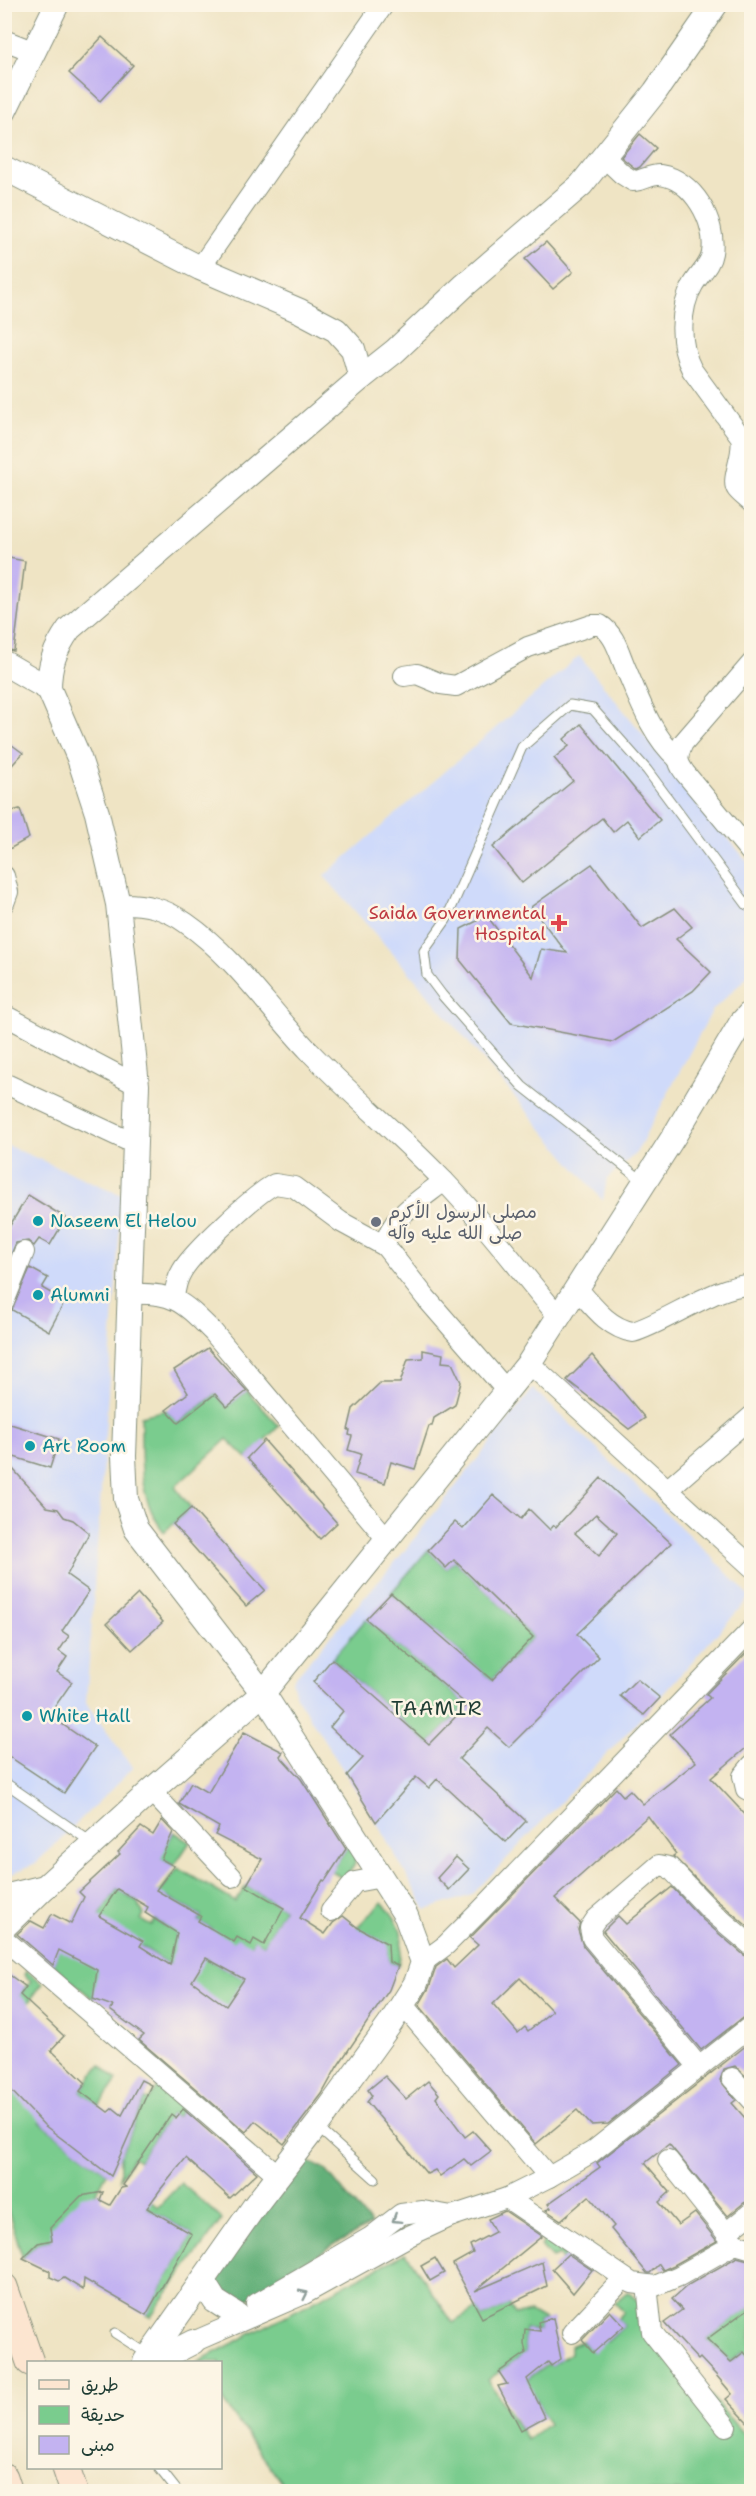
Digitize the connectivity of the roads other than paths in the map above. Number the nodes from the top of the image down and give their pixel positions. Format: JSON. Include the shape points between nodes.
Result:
{"nodes":[{"id":1,"x":57,"y":4,"type":"edge"},
{"id":2,"x":384,"y":4,"type":"edge"},
{"id":3,"x":716,"y":4,"type":"edge"},
{"id":4,"x":4,"y":40,"type":"edge"},
{"id":5,"x":35,"y":52,"type":"junction"},
{"id":6,"x":4,"y":112,"type":"edge"},
{"id":7,"x":603,"y":156,"type":"junction"},
{"id":8,"x":4,"y":168,"type":"edge"},
{"id":9,"x":200,"y":268,"type":"junction"},
{"id":10,"x":361,"y":378,"type":"junction"},
{"id":11,"x":752,"y":503,"type":"edge"},
{"id":12,"x":4,"y":663,"type":"edge"},
{"id":13,"x":752,"y":663,"type":"edge"},
{"id":14,"x":404,"y":676,"type":"dead end"},
{"id":15,"x":49,"y":689,"type":"junction"},
{"id":16,"x":677,"y":758,"type":"junction"},
{"id":17,"x":752,"y":854,"type":"edge"},
{"id":18,"x":4,"y":876,"type":"edge"},
{"id":19,"x":4,"y":903,"type":"edge"},
{"id":20,"x":118,"y":904,"type":"junction"},
{"id":21,"x":747,"y":905,"type":"dead end"},
{"id":22,"x":4,"y":1015,"type":"edge"},
{"id":23,"x":746,"y":1022,"type":"edge"},
{"id":24,"x":4,"y":1083,"type":"edge"},
{"id":25,"x":137,"y":1085,"type":"junction"},
{"id":26,"x":135,"y":1144,"type":"junction"},
{"id":27,"x":444,"y":1181,"type":"junction"},
{"id":28,"x":645,"y":1182,"type":"junction"},
{"id":29,"x":385,"y":1246,"type":"junction"},
{"id":30,"x":24,"y":1252,"type":"dead end"},
{"id":31,"x":752,"y":1285,"type":"edge"},
{"id":32,"x":576,"y":1287,"type":"junction"},
{"id":33,"x":128,"y":1294,"type":"junction"},
{"id":34,"x":174,"y":1298,"type":"junction"},
{"id":35,"x":4,"y":1302,"type":"edge"},
{"id":36,"x":558,"y":1316,"type":"junction"},
{"id":37,"x":529,"y":1363,"type":"junction"},
{"id":38,"x":507,"y":1391,"type":"junction"},
{"id":39,"x":752,"y":1416,"type":"edge"},
{"id":40,"x":667,"y":1490,"type":"junction"},
{"id":41,"x":387,"y":1539,"type":"junction"},
{"id":42,"x":752,"y":1567,"type":"edge"},
{"id":43,"x":752,"y":1629,"type":"edge"},
{"id":44,"x":263,"y":1694,"type":"junction"},
{"id":45,"x":752,"y":1765,"type":"edge"},
{"id":46,"x":4,"y":1782,"type":"edge"},
{"id":47,"x":151,"y":1791,"type":"junction"},
{"id":48,"x":752,"y":1792,"type":"edge"},
{"id":49,"x":93,"y":1843,"type":"junction"},
{"id":50,"x":232,"y":1877,"type":"dead end"},
{"id":51,"x":382,"y":1877,"type":"junction"},
{"id":52,"x":45,"y":1887,"type":"junction"},
{"id":53,"x":4,"y":1898,"type":"edge"},
{"id":54,"x":331,"y":1911,"type":"dead end"},
{"id":55,"x":4,"y":1927,"type":"edge"},
{"id":56,"x":4,"y":1940,"type":"edge"},
{"id":57,"x":752,"y":1946,"type":"edge"},
{"id":58,"x":423,"y":1962,"type":"junction"},
{"id":59,"x":403,"y":2005,"type":"junction"},
{"id":60,"x":752,"y":2025,"type":"edge"},
{"id":61,"x":699,"y":2067,"type":"junction"},
{"id":62,"x":732,"y":2078,"type":"dead end"},
{"id":63,"x":752,"y":2100,"type":"edge"},
{"id":64,"x":316,"y":2126,"type":"junction"},
{"id":65,"x":668,"y":2160,"type":"dead end"},
{"id":66,"x":278,"y":2175,"type":"junction"},
{"id":67,"x":549,"y":2176,"type":"junction"},
{"id":68,"x":375,"y":2179,"type":"dead end"},
{"id":69,"x":507,"y":2198,"type":"junction"},
{"id":70,"x":752,"y":2212,"type":"edge"},
{"id":71,"x":452,"y":2216,"type":"junction"},
{"id":72,"x":738,"y":2242,"type":"edge"},
{"id":73,"x":624,"y":2278,"type":"junction"},
{"id":74,"x":203,"y":2282,"type":"junction"},
{"id":75,"x":647,"y":2285,"type":"junction"},
{"id":76,"x":4,"y":2287,"type":"edge"},
{"id":77,"x":237,"y":2315,"type":"junction"},
{"id":78,"x":115,"y":2333,"type":"dead end"},
{"id":79,"x":572,"y":2333,"type":"dead end"},
{"id":80,"x":193,"y":2342,"type":"junction"},
{"id":81,"x":150,"y":2360,"type":"edge"},
{"id":82,"x":30,"y":2361,"type":"edge"},
{"id":83,"x":726,"y":2426,"type":"dead end"},
{"id":84,"x":66,"y":2469,"type":"edge"},
{"id":85,"x":160,"y":2469,"type":"edge"},
{"id":86,"x":4,"y":2477,"type":"edge"},
{"id":87,"x":9,"y":2492,"type":"edge"},
{"id":88,"x":74,"y":2492,"type":"edge"},
{"id":89,"x":178,"y":2492,"type":"edge"}],
"edges":[{"from":1,"to":5,"type":"street"},
{"from":2,"to":9,"type":"street"},
{"from":3,"to":7,"type":"street","via":[[655,92]]},
{"from":4,"to":5,"type":"street"},
{"from":5,"to":6,"type":"street"},
{"from":7,"to":10,"type":"street","via":[[565,199]]},
{"from":7,"to":11,"type":"street","via":[[633,181],[656,175],[674,179],[692,193],[705,212],[712,252],[687,300],[683,342],[692,370],[741,437],[743,450],[734,481]]},
{"from":8,"to":9,"type":"street"},
{"from":9,"to":10,"type":"street","via":[[336,330],[353,350]]},
{"from":10,"to":15,"type":"street","via":[[69,629],[51,662]]},
{"from":12,"to":15,"type":"street"},
{"from":13,"to":16,"type":"street","via":[[683,743]]},
{"from":14,"to":16,"type":"street","via":[[417,674],[456,686],[528,647],[600,625],[612,636],[659,737]]},
{"from":15,"to":20,"type":"street","via":[[79,758],[97,813]]},
{"from":16,"to":17,"type":"street"},
{"from":18,"to":19,"type":"street","via":[[8,892]]},
{"from":20,"to":25,"type":"street"},
{"from":20,"to":27,"type":"street","via":[[137,903],[167,911],[204,936],[345,1089]]},
{"from":21,"to":28,"type":"lane","via":[[631,752],[593,709],[570,705],[522,747],[446,920],[424,951],[427,975],[522,1086]]},
{"from":22,"to":25,"type":"street"},
{"from":23,"to":28,"type":"street"},
{"from":24,"to":26,"type":"street"},
{"from":25,"to":26,"type":"street"},
{"from":26,"to":33,"type":"street"},
{"from":27,"to":29,"type":"street","via":[[398,1219]]},
{"from":27,"to":36,"type":"street"},
{"from":28,"to":32,"type":"street"},
{"from":29,"to":34,"type":"street","via":[[341,1222],[294,1187],[275,1184],[190,1260],[180,1276]]},
{"from":29,"to":38,"type":"street"},
{"from":30,"to":35,"type":"street"},
{"from":31,"to":32,"type":"street","via":[[742,1284],[633,1332],[610,1322]]},
{"from":32,"to":36,"type":"street"},
{"from":33,"to":34,"type":"street"},
{"from":33,"to":44,"type":"street","via":[[123,1485],[129,1514],[168,1574]]},
{"from":34,"to":41,"type":"street","via":[[213,1332]]},
{"from":36,"to":37,"type":"street"},
{"from":37,"to":38,"type":"street"},
{"from":37,"to":40,"type":"street"},
{"from":38,"to":41,"type":"street"},
{"from":39,"to":40,"type":"street"},
{"from":40,"to":42,"type":"street"},
{"from":41,"to":44,"type":"street"},
{"from":43,"to":58,"type":"street","via":[[481,1910]]},
{"from":44,"to":47,"type":"street"},
{"from":44,"to":51,"type":"street"},
{"from":45,"to":48,"type":"street","via":[[743,1776],[746,1789]]},
{"from":46,"to":49,"type":"lane"},
{"from":47,"to":49,"type":"street"},
{"from":47,"to":50,"type":"street"},
{"from":49,"to":52,"type":"street"},
{"from":51,"to":54,"type":"street","via":[[355,1882]]},
{"from":51,"to":58,"type":"street","via":[[405,1916]]},
{"from":52,"to":53,"type":"street"},
{"from":52,"to":55,"type":"street"},
{"from":56,"to":66,"type":"street"},
{"from":57,"to":61,"type":"street","via":[[669,1867],[659,1865],[591,1928],[592,1938]]},
{"from":58,"to":59,"type":"street"},
{"from":59,"to":64,"type":"street"},
{"from":59,"to":67,"type":"street"},
{"from":60,"to":61,"type":"street"},
{"from":61,"to":67,"type":"street","via":[[592,2152]]},
{"from":62,"to":63,"type":"street"},
{"from":64,"to":66,"type":"street"},
{"from":64,"to":68,"type":"lane"},
{"from":65,"to":72,"type":"street"},
{"from":66,"to":74,"type":"street"},
{"from":67,"to":69,"type":"street"},
{"from":69,"to":71,"type":"street"},
{"from":69,"to":73,"type":"street"},
{"from":70,"to":72,"type":"street"},
{"from":71,"to":77,"type":"street","one_way":true,"via":[[423,2211],[401,2214],[371,2237]]},
{"from":80,"to":71,"type":"street","one_way":true,"via":[[304,2294]]},
{"from":72,"to":75,"type":"street","via":[[679,2276],[655,2286]]},
{"from":73,"to":75,"type":"street"},
{"from":73,"to":79,"type":"street"},
{"from":74,"to":77,"type":"street","via":[[215,2301]]},
{"from":74,"to":81,"type":"street"},
{"from":75,"to":83,"type":"street","via":[[652,2332]]},
{"from":76,"to":82,"type":"main road"},
{"from":77,"to":80,"type":"street","via":[[206,2330]]},
{"from":78,"to":81,"type":"lane"},
{"from":80,"to":81,"type":"street"},
{"from":84,"to":88,"type":"main road"},
{"from":85,"to":89,"type":"lane"},
{"from":86,"to":87,"type":"main road"}]}
